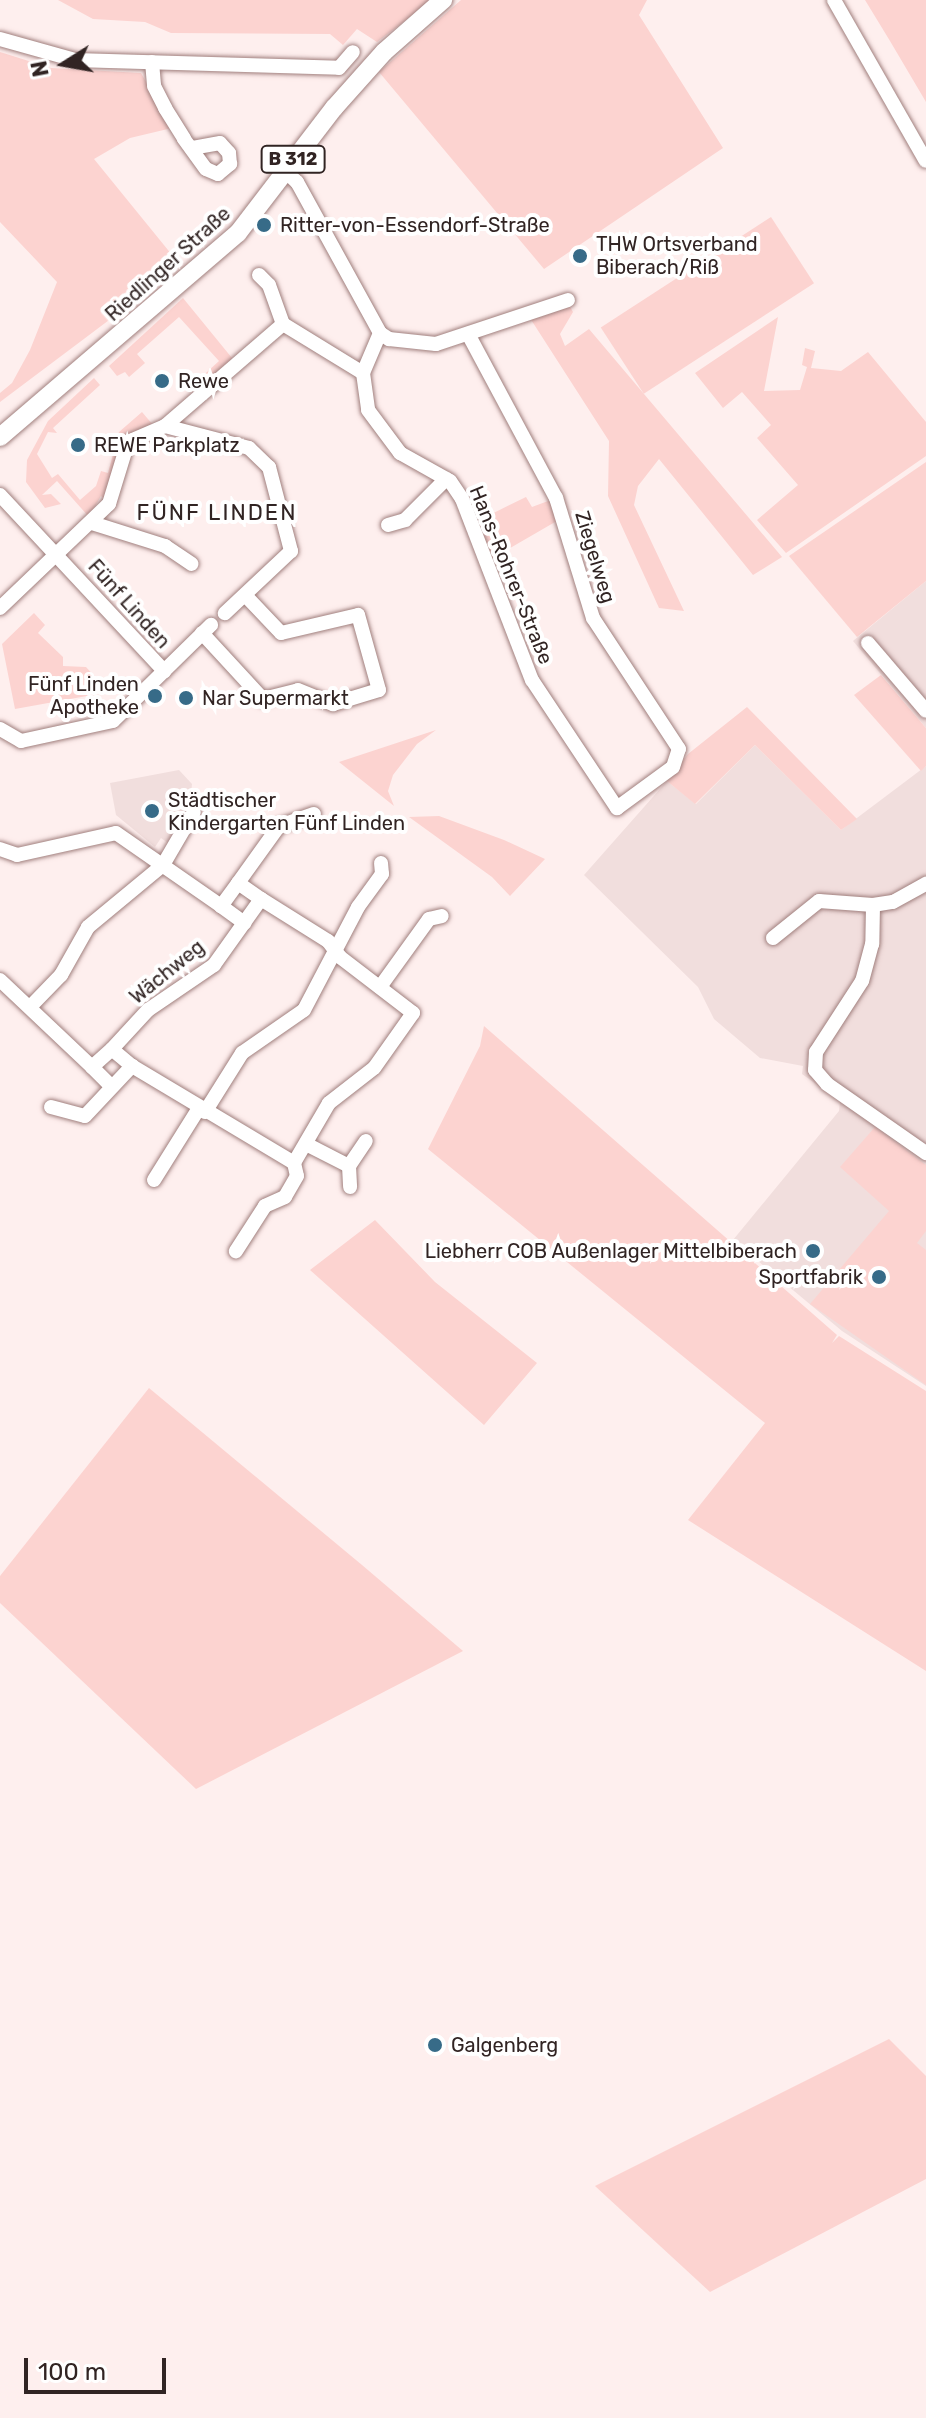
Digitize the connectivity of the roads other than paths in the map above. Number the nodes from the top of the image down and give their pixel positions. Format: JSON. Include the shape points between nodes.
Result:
{"nodes":[{"id":1,"x":443,"y":0,"type":"edge"},
{"id":2,"x":834,"y":0,"type":"edge"},
{"id":3,"x":0,"y":39,"type":"edge"},
{"id":4,"x":353,"y":52,"type":"dead end"},
{"id":5,"x":152,"y":62,"type":"junction"},
{"id":6,"x":191,"y":148,"type":"dead end"},
{"id":7,"x":926,"y":161,"type":"edge"},
{"id":8,"x":284,"y":170,"type":"junction"},
{"id":9,"x":259,"y":275,"type":"dead end"},
{"id":10,"x":568,"y":300,"type":"dead end"},
{"id":11,"x":283,"y":324,"type":"junction"},
{"id":12,"x":380,"y":333,"type":"junction"},
{"id":13,"x":468,"y":334,"type":"junction"},
{"id":14,"x":363,"y":373,"type":"junction"},
{"id":15,"x":165,"y":426,"type":"junction"},
{"id":16,"x":0,"y":437,"type":"edge"},
{"id":17,"x":446,"y":479,"type":"junction"},
{"id":18,"x":0,"y":495,"type":"edge"},
{"id":19,"x":92,"y":523,"type":"junction"},
{"id":20,"x":388,"y":525,"type":"dead end"},
{"id":21,"x":57,"y":555,"type":"junction"},
{"id":22,"x":192,"y":564,"type":"dead end"},
{"id":23,"x":245,"y":595,"type":"junction"},
{"id":24,"x":1,"y":605,"type":"edge"},
{"id":25,"x":225,"y":613,"type":"dead end"},
{"id":26,"x":868,"y":643,"type":"dead end"},
{"id":27,"x":164,"y":671,"type":"junction"},
{"id":28,"x":925,"y":707,"type":"edge"},
{"id":29,"x":0,"y":729,"type":"edge"},
{"id":30,"x":617,"y":808,"type":"joint"},
{"id":31,"x":194,"y":812,"type":"dead end"},
{"id":32,"x":314,"y":814,"type":"dead end"},
{"id":33,"x":0,"y":849,"type":"edge"},
{"id":34,"x":381,"y":863,"type":"dead end"},
{"id":35,"x":163,"y":865,"type":"junction"},
{"id":36,"x":238,"y":883,"type":"junction"},
{"id":37,"x":926,"y":884,"type":"edge"},
{"id":38,"x":261,"y":899,"type":"junction"},
{"id":39,"x":873,"y":905,"type":"junction"},
{"id":40,"x":221,"y":906,"type":"junction"},
{"id":41,"x":442,"y":916,"type":"dead end"},
{"id":42,"x":244,"y":923,"type":"junction"},
{"id":43,"x":773,"y":938,"type":"dead end"},
{"id":44,"x":335,"y":950,"type":"junction"},
{"id":45,"x":0,"y":980,"type":"edge"},
{"id":46,"x":380,"y":987,"type":"junction"},
{"id":47,"x":30,"y":1007,"type":"junction"},
{"id":48,"x":112,"y":1049,"type":"junction"},
{"id":49,"x":132,"y":1066,"type":"junction"},
{"id":50,"x":92,"y":1067,"type":"junction"},
{"id":51,"x":112,"y":1087,"type":"junction"},
{"id":52,"x":51,"y":1107,"type":"dead end"},
{"id":53,"x":202,"y":1110,"type":"junction"},
{"id":54,"x":366,"y":1141,"type":"dead end"},
{"id":55,"x":306,"y":1144,"type":"junction"},
{"id":56,"x":926,"y":1153,"type":"edge"},
{"id":57,"x":294,"y":1163,"type":"junction"},
{"id":58,"x":349,"y":1166,"type":"junction"},
{"id":59,"x":154,"y":1180,"type":"dead end"},
{"id":60,"x":350,"y":1187,"type":"dead end"},
{"id":61,"x":236,"y":1251,"type":"dead end"}],
"edges":[{"from":1,"to":8,"type":"main road","name":"Riedlinger Straße","number":"B 312","via":[[384,52]]},
{"from":2,"to":7,"type":"street"},
{"from":3,"to":5,"type":"street","via":[[50,56]]},
{"from":4,"to":5,"type":"street","via":[[339,68]]},
{"from":5,"to":6,"type":"street","via":[[154,86]]},
{"from":8,"to":12,"type":"street","via":[[297,182]]},
{"from":8,"to":16,"type":"main road","name":"Riedlinger Straße","number":"B 312","via":[[251,220],[182,286]]},
{"from":9,"to":11,"type":"street","via":[[269,285]]},
{"from":10,"to":13,"type":"street"},
{"from":11,"to":14,"type":"street"},
{"from":11,"to":15,"type":"street"},
{"from":12,"to":13,"type":"street","via":[[419,344]]},
{"from":12,"to":14,"type":"street"},
{"from":13,"to":30,"type":"street","name":"Ziegelweg","via":[[556,498],[593,618],[679,749],[673,767]]},
{"from":14,"to":17,"type":"street","name":"Hans-Rohrer-Straße","via":[[368,410],[400,453]]},
{"from":15,"to":19,"type":"street","via":[[128,442],[109,504]]},
{"from":15,"to":23,"type":"street","via":[[249,448],[269,467],[291,551]]},
{"from":17,"to":20,"type":"street","name":"Hans-Rohrer-Straße","via":[[405,520]]},
{"from":17,"to":30,"type":"street","name":"Hans-Rohrer-Straße","via":[[462,499],[532,680]]},
{"from":18,"to":21,"type":"street","name":"Fünf Linden"},
{"from":19,"to":21,"type":"street"},
{"from":19,"to":22,"type":"street","via":[[165,546]]},
{"from":21,"to":24,"type":"street"},
{"from":21,"to":27,"type":"street","name":"Fünf Linden"},
{"from":23,"to":25,"type":"street"},
{"from":23,"to":27,"type":"street","via":[[281,633],[358,615],[379,690],[333,704],[298,690],[263,699],[207,629]]},
{"from":26,"to":28,"type":"street"},
{"from":27,"to":29,"type":"street","name":"Fünf Linden","via":[[113,721],[21,741]]},
{"from":31,"to":35,"type":"street"},
{"from":32,"to":36,"type":"street","via":[[279,826]]},
{"from":33,"to":35,"type":"street","via":[[17,855],[116,833]]},
{"from":34,"to":44,"type":"street","via":[[382,874]]},
{"from":35,"to":40,"type":"street"},
{"from":35,"to":47,"type":"street","via":[[88,927],[61,975]]},
{"from":36,"to":38,"type":"street"},
{"from":36,"to":40,"type":"street"},
{"from":37,"to":39,"type":"street","via":[[893,902]]},
{"from":38,"to":42,"type":"street","name":"Wächweg"},
{"from":38,"to":44,"type":"street"},
{"from":39,"to":43,"type":"street","via":[[819,901]]},
{"from":39,"to":56,"type":"street","via":[[866,972],[816,1052],[815,1070],[827,1084]]},
{"from":40,"to":42,"type":"street"},
{"from":41,"to":46,"type":"street","via":[[429,919]]},
{"from":42,"to":48,"type":"street","name":"Wächweg","via":[[214,965],[148,1010]]},
{"from":44,"to":46,"type":"street"},
{"from":44,"to":53,"type":"street","via":[[304,1010],[242,1053]]},
{"from":45,"to":47,"type":"street"},
{"from":46,"to":55,"type":"street","via":[[409,1008],[412,1018],[374,1068],[329,1103]]},
{"from":47,"to":50,"type":"street"},
{"from":48,"to":49,"type":"street"},
{"from":48,"to":50,"type":"street","name":"Wächweg"},
{"from":49,"to":51,"type":"street"},
{"from":49,"to":53,"type":"street"},
{"from":50,"to":51,"type":"street"},
{"from":51,"to":52,"type":"street","via":[[85,1116]]},
{"from":53,"to":57,"type":"street"},
{"from":53,"to":59,"type":"street"},
{"from":54,"to":58,"type":"street"},
{"from":55,"to":57,"type":"street"},
{"from":55,"to":58,"type":"street"},
{"from":57,"to":61,"type":"street","via":[[297,1176],[285,1197],[265,1206]]},
{"from":58,"to":60,"type":"street"}]}
